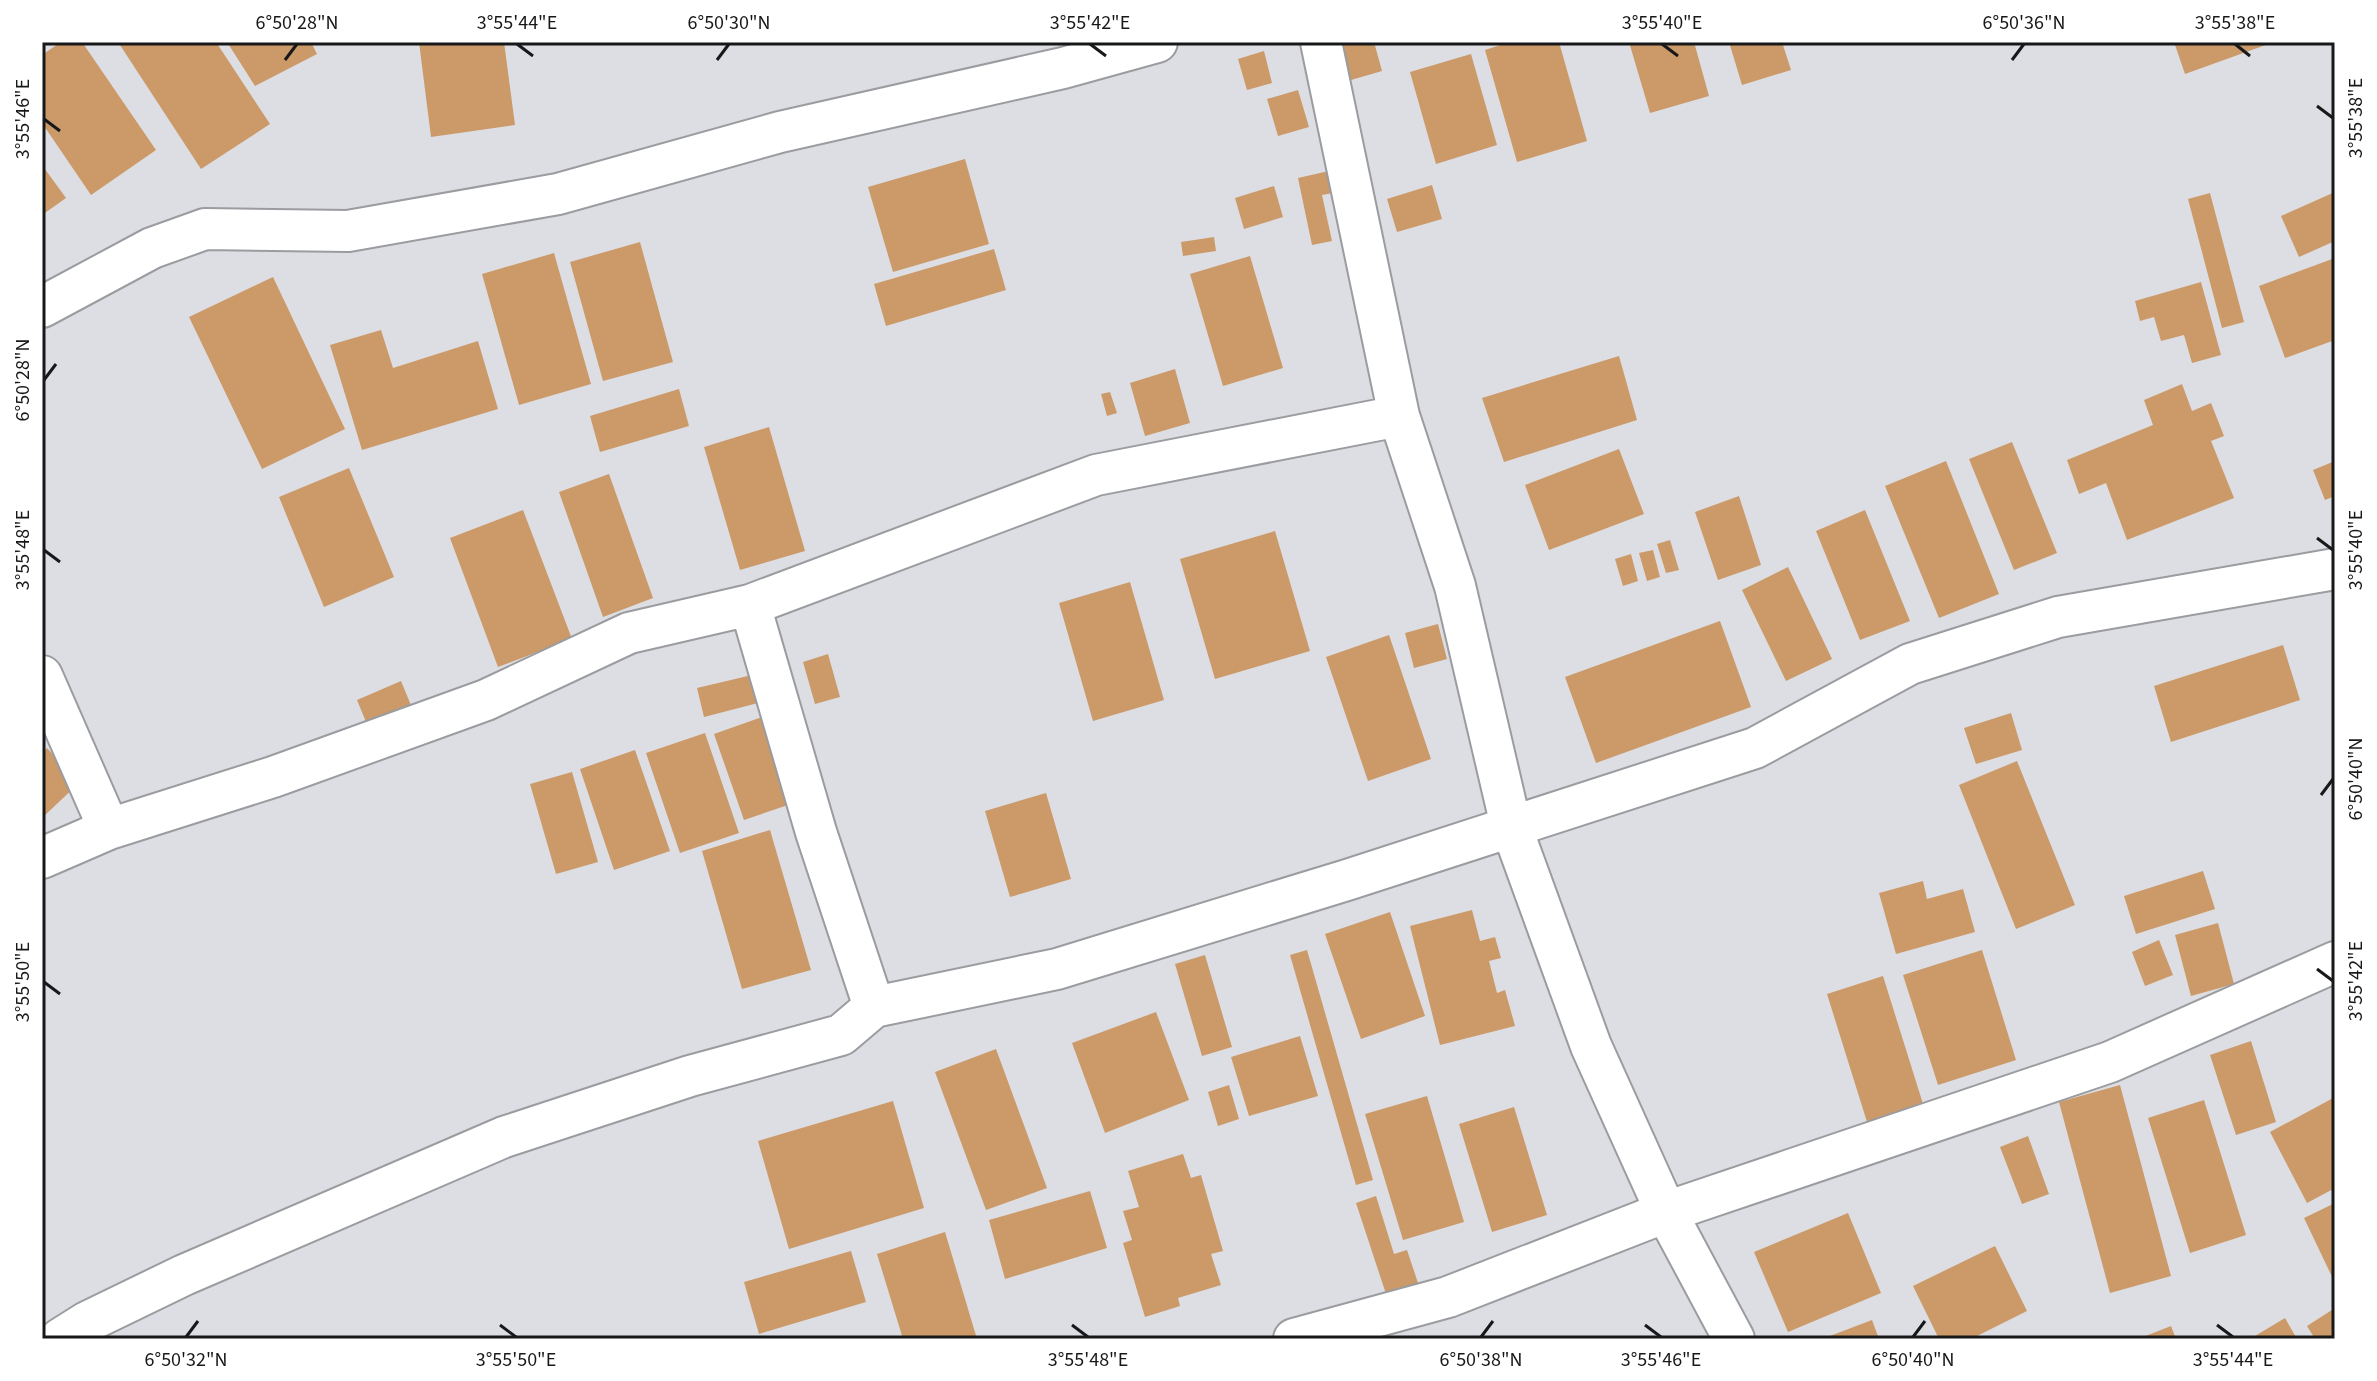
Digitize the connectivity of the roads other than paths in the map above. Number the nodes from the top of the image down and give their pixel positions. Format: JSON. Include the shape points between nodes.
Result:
{"nodes":[{"id":1,"x":1157,"y":42,"type":"edge"},
{"id":2,"x":1321,"y":42,"type":"edge"},
{"id":3,"x":42,"y":307,"type":"edge"},
{"id":4,"x":1399,"y":416,"type":"junction"},
{"id":5,"x":2335,"y":569,"type":"edge"},
{"id":6,"x":750,"y":605,"type":"junction"},
{"id":7,"x":42,"y":676,"type":"edge"},
{"id":8,"x":1511,"y":826,"type":"junction"},
{"id":9,"x":109,"y":829,"type":"junction"},
{"id":10,"x":42,"y":858,"type":"edge"},
{"id":11,"x":2335,"y":962,"type":"edge"},
{"id":12,"x":874,"y":1007,"type":"junction"},
{"id":13,"x":1666,"y":1212,"type":"junction"},
{"id":14,"x":60,"y":1339,"type":"edge"},
{"id":15,"x":1294,"y":1339,"type":"edge"},
{"id":16,"x":1734,"y":1339,"type":"edge"}],
"edges":[{"from":1,"to":3,"type":"street","via":[[780,132],[558,194],[348,231],[205,229],[152,248]]},
{"from":2,"to":4,"type":"street"},
{"from":4,"to":6,"type":"street","via":[[1096,475]]},
{"from":4,"to":8,"type":"street","via":[[1455,586]]},
{"from":5,"to":8,"type":"street","via":[[2043,622],[1910,664],[1755,748]]},
{"from":6,"to":9,"type":"street","via":[[629,633],[486,700]]},
{"from":6,"to":12,"type":"street"},
{"from":7,"to":9,"type":"street"},
{"from":8,"to":12,"type":"street","via":[[1057,969]]},
{"from":8,"to":13,"type":"street","via":[[1591,1046]]},
{"from":9,"to":10,"type":"street"},
{"from":11,"to":13,"type":"street","via":[[2110,1062]]},
{"from":12,"to":14,"type":"street","via":[[841,1035],[690,1076],[504,1137],[184,1275]]},
{"from":13,"to":15,"type":"street","via":[[1448,1297]]},
{"from":13,"to":16,"type":"street"}]}
